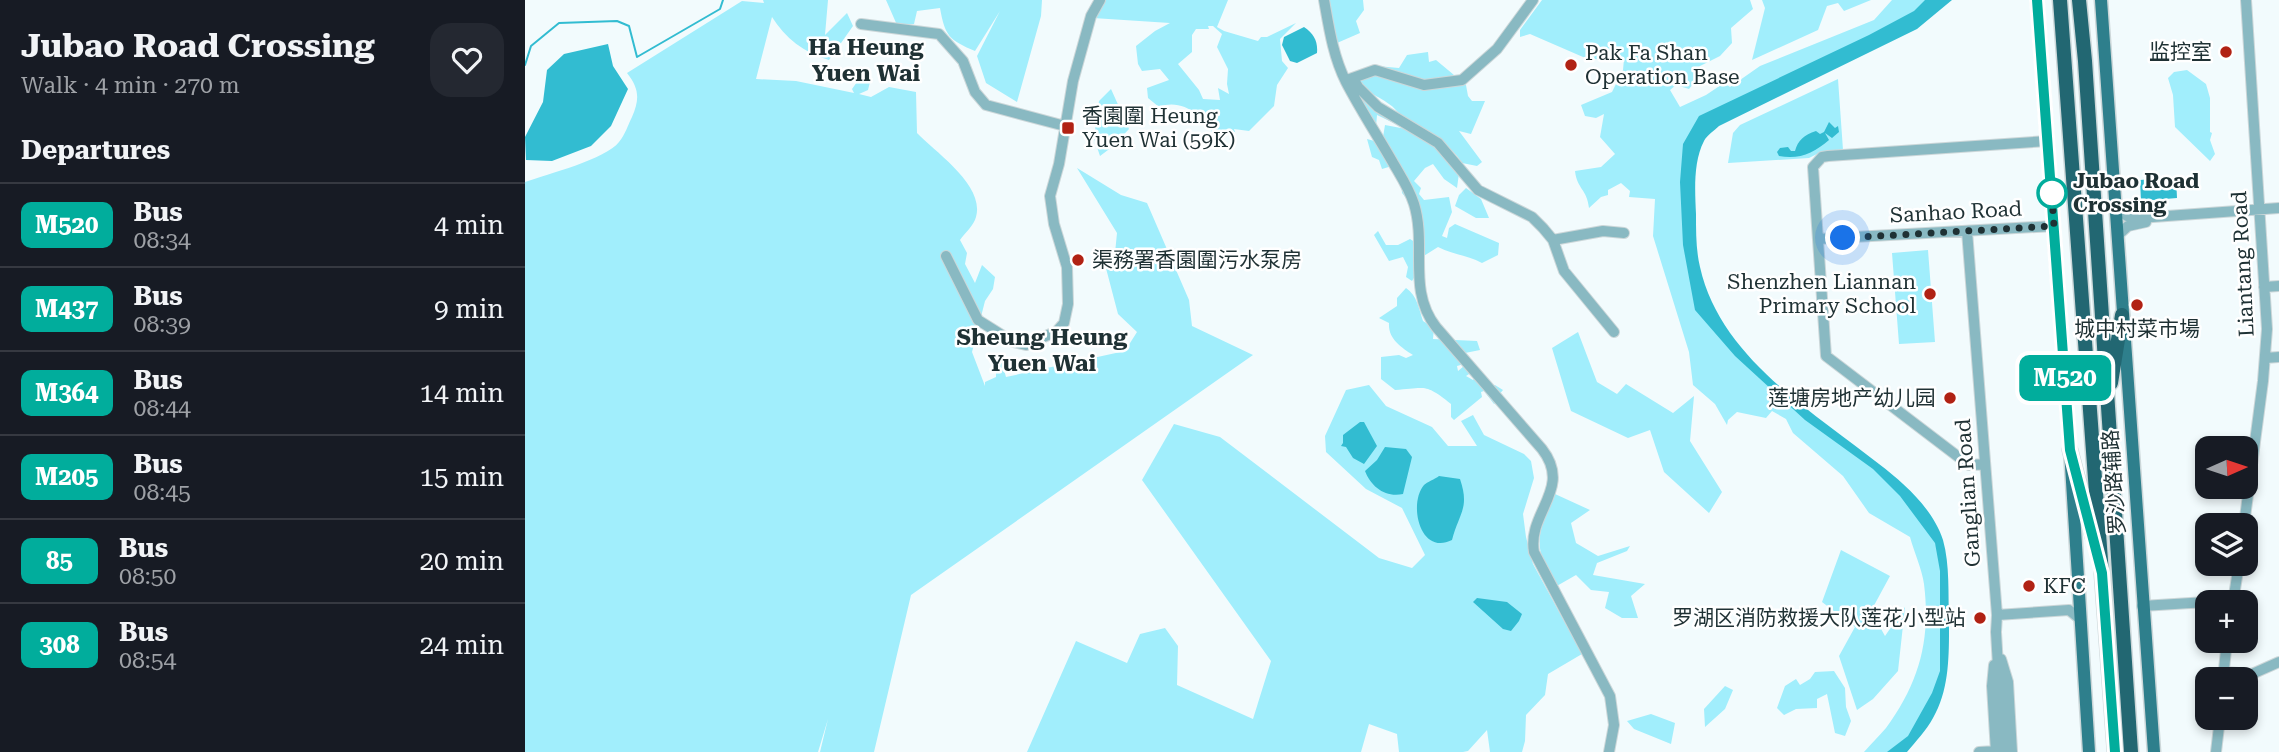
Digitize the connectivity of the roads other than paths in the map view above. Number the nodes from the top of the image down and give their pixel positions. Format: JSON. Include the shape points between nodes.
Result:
{"nodes":[{"id":1,"x":1100,"y":0,"type":"edge"},
{"id":2,"x":1324,"y":0,"type":"edge"},
{"id":3,"x":1533,"y":0,"type":"edge"},
{"id":4,"x":2037,"y":0,"type":"edge"},
{"id":5,"x":2060,"y":0,"type":"edge"},
{"id":6,"x":2078,"y":0,"type":"edge"},
{"id":7,"x":2101,"y":0,"type":"edge"},
{"id":8,"x":2244,"y":0,"type":"edge"},
{"id":9,"x":861,"y":24,"type":"dead end"},
{"id":10,"x":1349,"y":79,"type":"junction"},
{"id":11,"x":1065,"y":126,"type":"junction"},
{"id":12,"x":2048,"y":141,"type":"junction"},
{"id":13,"x":2115,"y":205,"type":"junction"},
{"id":14,"x":2279,"y":208,"type":"edge"},
{"id":15,"x":2258,"y":212,"type":"junction"},
{"id":16,"x":2279,"y":213,"type":"edge"},
{"id":17,"x":2054,"y":226,"type":"junction"},
{"id":18,"x":1967,"y":231,"type":"junction"},
{"id":19,"x":1625,"y":233,"type":"dead end"},
{"id":20,"x":2117,"y":236,"type":"junction"},
{"id":21,"x":1818,"y":239,"type":"junction"},
{"id":22,"x":1553,"y":240,"type":"junction"},
{"id":23,"x":946,"y":256,"type":"dead end"},
{"id":24,"x":2264,"y":286,"type":"junction"},
{"id":25,"x":2279,"y":286,"type":"edge"},
{"id":26,"x":2122,"y":315,"type":"junction"},
{"id":27,"x":1614,"y":332,"type":"dead end"},
{"id":28,"x":2279,"y":357,"type":"edge"},
{"id":29,"x":2265,"y":358,"type":"junction"},
{"id":30,"x":2107,"y":408,"type":"junction"},
{"id":31,"x":2250,"y":436,"type":"edge"},
{"id":32,"x":2070,"y":450,"type":"junction"},
{"id":33,"x":1985,"y":464,"type":"junction"},
{"id":34,"x":2243,"y":513,"type":"edge"},
{"id":35,"x":2102,"y":573,"type":"junction"},
{"id":36,"x":2079,"y":597,"type":"junction"},
{"id":37,"x":2195,"y":603,"type":"edge"},
{"id":38,"x":2142,"y":606,"type":"junction"},
{"id":39,"x":2069,"y":610,"type":"junction"},
{"id":40,"x":1997,"y":615,"type":"junction"},
{"id":41,"x":2080,"y":619,"type":"junction"},
{"id":42,"x":1997,"y":650,"type":"junction"},
{"id":43,"x":2279,"y":662,"type":"edge"},
{"id":44,"x":2258,"y":671,"type":"edge"},
{"id":45,"x":2128,"y":709,"type":"junction"},
{"id":46,"x":2219,"y":730,"type":"edge"},
{"id":47,"x":1609,"y":752,"type":"edge"},
{"id":48,"x":1979,"y":752,"type":"edge"},
{"id":49,"x":1999,"y":752,"type":"edge"},
{"id":50,"x":2013,"y":752,"type":"edge"},
{"id":51,"x":2089,"y":752,"type":"edge"},
{"id":52,"x":2115,"y":752,"type":"edge"},
{"id":53,"x":2131,"y":752,"type":"edge"},
{"id":54,"x":2141,"y":752,"type":"edge"},
{"id":55,"x":2154,"y":752,"type":"edge"},
{"id":56,"x":2216,"y":752,"type":"edge"}],
"edges":[{"from":1,"to":11,"type":"street","via":[[1091,16]]},
{"from":2,"to":10,"type":"street","via":[[1332,47]]},
{"from":3,"to":10,"type":"street","via":[[1497,49],[1462,80],[1424,85],[1375,70]]},
{"from":4,"to":12,"type":"main road","name":"罗沙路辅路"},
{"from":5,"to":35,"type":"highway"},
{"from":6,"to":30,"type":"highway"},
{"from":7,"to":13,"type":"main road","name":"罗沙路辅路"},
{"from":8,"to":15,"type":"street","name":"Liantang Road"},
{"from":9,"to":11,"type":"street","via":[[938,34],[963,61],[975,92],[986,104]]},
{"from":10,"to":22,"type":"street","via":[[1378,107],[1438,143],[1478,190],[1532,217]]},
{"from":10,"to":47,"type":"street","via":[[1412,199],[1425,310],[1550,462],[1553,484],[1535,529],[1534,552],[1610,696],[1614,725]]},
{"from":11,"to":23,"type":"street","via":[[1049,200],[1068,275],[1067,314],[1057,331],[1019,345],[978,320]]},
{"from":12,"to":17,"type":"main road","name":"罗沙路辅路"},
{"from":12,"to":21,"type":"street","via":[[1822,157],[1813,167]]},
{"from":13,"to":15,"type":"street","via":[[2127,216],[2139,218]]},
{"from":13,"to":20,"type":"main road","name":"罗沙路辅路"},
{"from":14,"to":15,"type":"street"},
{"from":15,"to":16,"type":"street"},
{"from":15,"to":20,"type":"street","via":[[2142,222]]},
{"from":15,"to":24,"type":"street","name":"Liantang Road"},
{"from":15,"to":31,"type":"street","name":"Liantang Road","via":[[2261,349]]},
{"from":17,"to":18,"type":"street","name":"Sanhao Road"},
{"from":17,"to":32,"type":"main road","name":"罗沙路辅路"},
{"from":18,"to":21,"type":"street","name":"Sanhao Road"},
{"from":18,"to":33,"type":"street","name":"Ganglian Road"},
{"from":19,"to":22,"type":"street","via":[[1603,231]]},
{"from":20,"to":26,"type":"main road","name":"罗沙路辅路"},
{"from":21,"to":33,"type":"street","via":[[1826,356],[1969,465]]},
{"from":22,"to":27,"type":"street","via":[[1564,271]]},
{"from":24,"to":25,"type":"street"},
{"from":24,"to":29,"type":"street","name":"Liantang Road"},
{"from":26,"to":30,"type":"highway"},
{"from":26,"to":38,"type":"main road","name":"罗沙路辅路"},
{"from":28,"to":29,"type":"street"},
{"from":29,"to":34,"type":"street","name":"Liantang Road"},
{"from":30,"to":45,"type":"highway"},
{"from":32,"to":35,"type":"highway"},
{"from":32,"to":36,"type":"main road","name":"罗沙路辅路"},
{"from":33,"to":40,"type":"street","name":"Ganglian Road"},
{"from":35,"to":52,"type":"highway"},
{"from":36,"to":39,"type":"street"},
{"from":36,"to":41,"type":"main road","name":"罗沙路辅路"},
{"from":37,"to":38,"type":"street"},
{"from":38,"to":55,"type":"main road","name":"罗沙路辅路"},
{"from":39,"to":40,"type":"street"},
{"from":39,"to":41,"type":"street"},
{"from":40,"to":42,"type":"street","name":"Ganglian Road"},
{"from":41,"to":51,"type":"main road","name":"罗沙路辅路"},
{"from":42,"to":49,"type":"street","name":"Ganglian Road"},
{"from":42,"to":49,"type":"street","via":[[1992,686]]},
{"from":42,"to":50,"type":"street","via":[[2007,677]]},
{"from":43,"to":44,"type":"street"},
{"from":45,"to":53,"type":"highway"},
{"from":45,"to":54,"type":"highway"},
{"from":46,"to":56,"type":"street"},
{"from":48,"to":49,"type":"street"}]}
